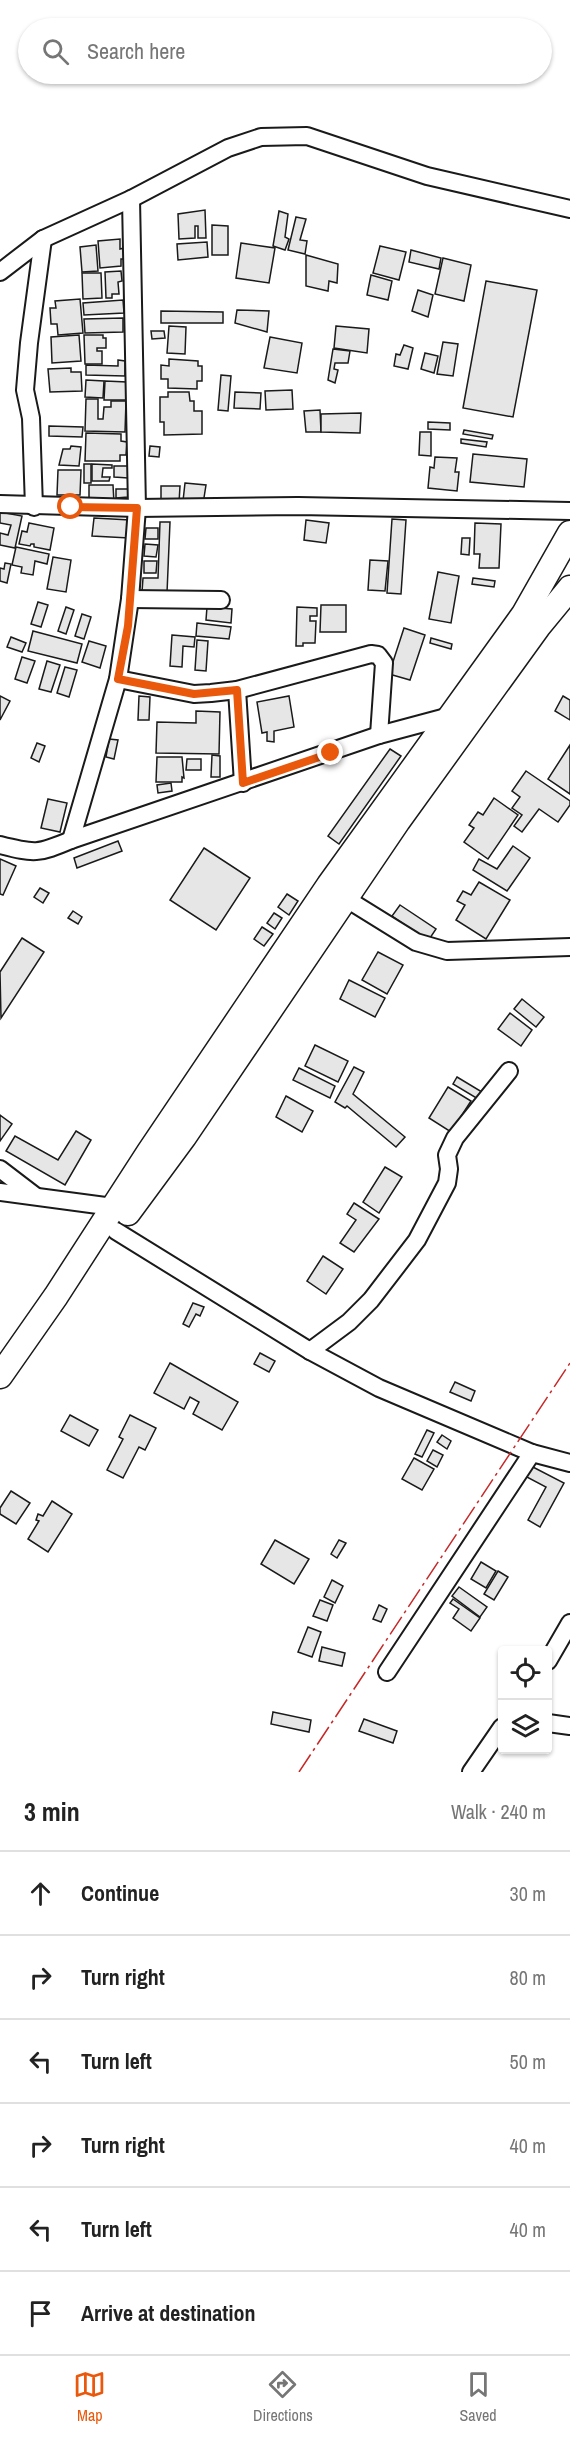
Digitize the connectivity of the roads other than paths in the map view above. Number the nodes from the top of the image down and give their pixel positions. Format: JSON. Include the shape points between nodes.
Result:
{"nodes":[{"id":1,"x":131,"y":199,"type":"junction"},
{"id":2,"x":570,"y":208,"type":"edge"},
{"id":3,"x":43,"y":239,"type":"junction"},
{"id":4,"x":0,"y":272,"type":"edge"},
{"id":5,"x":0,"y":504,"type":"edge"},
{"id":6,"x":34,"y":507,"type":"junction"},
{"id":7,"x":137,"y":508,"type":"junction"},
{"id":8,"x":570,"y":511,"type":"edge"},
{"id":9,"x":570,"y":534,"type":"edge"},
{"id":10,"x":570,"y":588,"type":"edge"},
{"id":11,"x":130,"y":599,"type":"junction"},
{"id":12,"x":221,"y":600,"type":"dead end"},
{"id":13,"x":118,"y":679,"type":"junction"},
{"id":14,"x":237,"y":690,"type":"junction"},
{"id":15,"x":450,"y":716,"type":"junction"},
{"id":16,"x":379,"y":735,"type":"junction"},
{"id":17,"x":243,"y":783,"type":"junction"},
{"id":18,"x":71,"y":840,"type":"junction"},
{"id":19,"x":0,"y":845,"type":"edge"},
{"id":20,"x":345,"y":898,"type":"junction"},
{"id":21,"x":570,"y":947,"type":"edge"},
{"id":22,"x":509,"y":1071,"type":"dead end"},
{"id":23,"x":0,"y":1169,"type":"edge"},
{"id":24,"x":0,"y":1192,"type":"edge"},
{"id":25,"x":38,"y":1197,"type":"junction"},
{"id":26,"x":115,"y":1219,"type":"junction"},
{"id":27,"x":310,"y":1351,"type":"junction"},
{"id":28,"x":0,"y":1376,"type":"edge"},
{"id":29,"x":532,"y":1453,"type":"junction"},
{"id":30,"x":570,"y":1463,"type":"edge"},
{"id":31,"x":570,"y":1623,"type":"edge"},
{"id":32,"x":552,"y":1654,"type":"edge"},
{"id":33,"x":387,"y":1672,"type":"dead end"},
{"id":34,"x":552,"y":1723,"type":"edge"},
{"id":35,"x":570,"y":1725,"type":"edge"},
{"id":36,"x":498,"y":1733,"type":"edge"},
{"id":37,"x":471,"y":1772,"type":"edge"}],
"edges":[{"from":1,"to":2,"type":"street","via":[[228,148],[261,137],[307,136],[427,176]]},
{"from":1,"to":3,"type":"street"},
{"from":1,"to":7,"type":"street"},
{"from":3,"to":4,"type":"street"},
{"from":3,"to":6,"type":"street","via":[[26,390],[32,428]]},
{"from":5,"to":6,"type":"street"},
{"from":6,"to":7,"type":"street"},
{"from":7,"to":8,"type":"street","via":[[298,506]]},
{"from":7,"to":11,"type":"street"},
{"from":9,"to":15,"type":"highway","via":[[524,614]]},
{"from":10,"to":20,"type":"highway"},
{"from":11,"to":12,"type":"street"},
{"from":11,"to":13,"type":"street"},
{"from":13,"to":14,"type":"street","via":[[194,694]]},
{"from":13,"to":18,"type":"street"},
{"from":14,"to":16,"type":"street","via":[[378,655],[384,663]]},
{"from":14,"to":17,"type":"street"},
{"from":15,"to":16,"type":"street"},
{"from":15,"to":26,"type":"highway","via":[[317,903]]},
{"from":16,"to":17,"type":"street"},
{"from":17,"to":18,"type":"street"},
{"from":18,"to":19,"type":"street","via":[[43,852]]},
{"from":20,"to":21,"type":"street","via":[[416,942],[447,951]]},
{"from":20,"to":26,"type":"highway","via":[[184,1137]]},
{"from":22,"to":27,"type":"street","via":[[455,1138],[447,1155],[447,1183],[417,1240],[371,1300]]},
{"from":23,"to":25,"type":"street"},
{"from":24,"to":25,"type":"street"},
{"from":25,"to":26,"type":"street"},
{"from":26,"to":27,"type":"street"},
{"from":26,"to":28,"type":"highway","via":[[84,1270],[56,1296]]},
{"from":27,"to":29,"type":"street","via":[[379,1388]]},
{"from":29,"to":30,"type":"street"},
{"from":29,"to":33,"type":"street"},
{"from":31,"to":32,"type":"street"},
{"from":34,"to":35,"type":"street"},
{"from":36,"to":37,"type":"street"}]}
